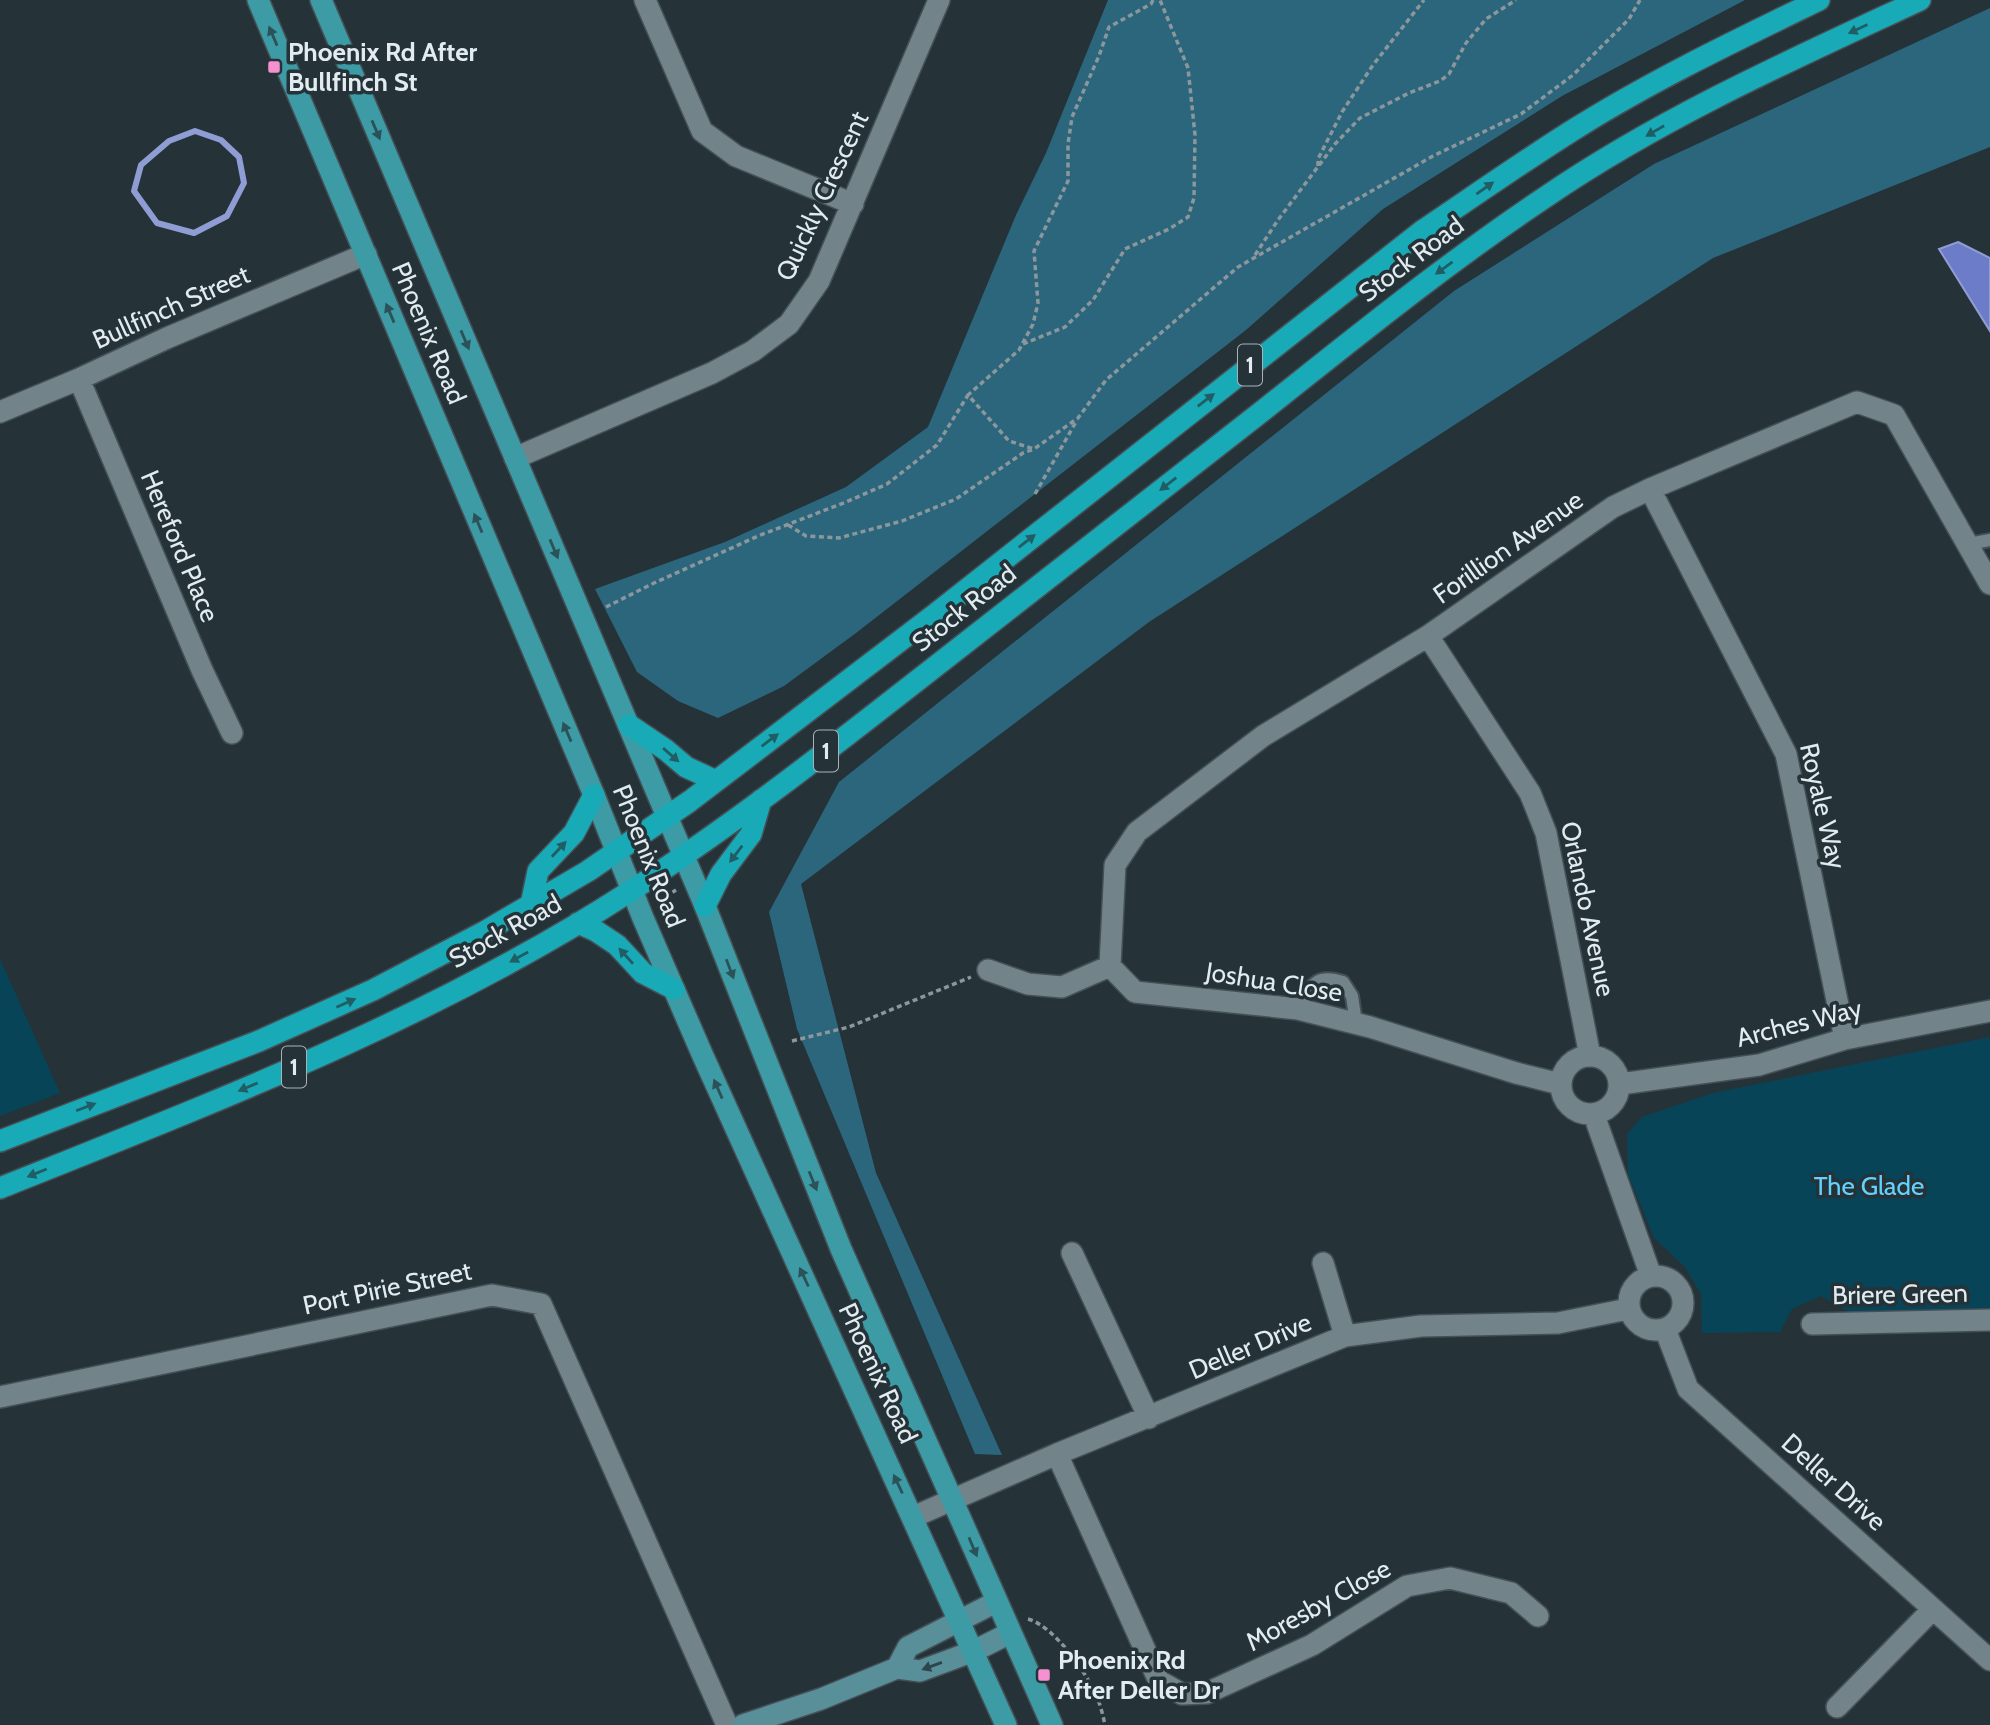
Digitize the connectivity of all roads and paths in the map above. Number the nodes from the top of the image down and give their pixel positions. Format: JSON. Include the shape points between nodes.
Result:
{"nodes":[{"id":1,"x":258,"y":0,"type":"edge"},
{"id":2,"x":321,"y":0,"type":"edge"},
{"id":3,"x":645,"y":0,"type":"edge"},
{"id":4,"x":939,"y":0,"type":"edge"},
{"id":5,"x":1153,"y":0,"type":"edge"},
{"id":6,"x":1160,"y":0,"type":"edge"},
{"id":7,"x":1424,"y":0,"type":"edge"},
{"id":8,"x":1516,"y":0,"type":"edge"},
{"id":9,"x":1640,"y":0,"type":"edge"},
{"id":10,"x":1819,"y":0,"type":"edge"},
{"id":11,"x":1920,"y":0,"type":"edge"},
{"id":12,"x":1318,"y":168,"type":"junction"},
{"id":13,"x":853,"y":204,"type":"junction"},
{"id":14,"x":366,"y":254,"type":"junction"},
{"id":15,"x":1254,"y":257,"type":"junction"},
{"id":16,"x":1021,"y":344,"type":"junction"},
{"id":17,"x":79,"y":379,"type":"junction"},
{"id":18,"x":968,"y":395,"type":"junction"},
{"id":19,"x":0,"y":412,"type":"edge"},
{"id":20,"x":1079,"y":418,"type":"junction"},
{"id":21,"x":1034,"y":449,"type":"junction"},
{"id":22,"x":515,"y":458,"type":"junction"},
{"id":23,"x":1650,"y":489,"type":"junction"},
{"id":24,"x":1035,"y":494,"type":"dead end"},
{"id":25,"x":788,"y":525,"type":"junction"},
{"id":26,"x":1990,"y":540,"type":"edge"},
{"id":27,"x":1969,"y":544,"type":"junction"},
{"id":28,"x":1990,"y":584,"type":"edge"},
{"id":29,"x":606,"y":607,"type":"dead end"},
{"id":30,"x":1428,"y":636,"type":"junction"},
{"id":31,"x":629,"y":725,"type":"junction"},
{"id":32,"x":232,"y":733,"type":"dead end"},
{"id":33,"x":716,"y":781,"type":"junction"},
{"id":34,"x":594,"y":795,"type":"junction"},
{"id":35,"x":761,"y":800,"type":"junction"},
{"id":36,"x":666,"y":818,"type":"junction"},
{"id":37,"x":617,"y":851,"type":"junction"},
{"id":38,"x":682,"y":856,"type":"junction"},
{"id":39,"x":693,"y":879,"type":"junction"},
{"id":40,"x":632,"y":890,"type":"junction"},
{"id":41,"x":531,"y":905,"type":"junction"},
{"id":42,"x":705,"y":906,"type":"junction"},
{"id":43,"x":640,"y":910,"type":"junction"},
{"id":44,"x":578,"y":923,"type":"junction"},
{"id":45,"x":1110,"y":966,"type":"junction"},
{"id":46,"x":988,"y":970,"type":"joint"},
{"id":47,"x":674,"y":989,"type":"junction"},
{"id":48,"x":1298,"y":1009,"type":"junction"},
{"id":49,"x":1990,"y":1011,"type":"edge"},
{"id":50,"x":1356,"y":1024,"type":"junction"},
{"id":51,"x":1845,"y":1039,"type":"junction"},
{"id":52,"x":793,"y":1041,"type":"dead end"},
{"id":53,"x":1590,"y":1056,"type":"junction"},
{"id":54,"x":1560,"y":1084,"type":"junction"},
{"id":55,"x":1620,"y":1084,"type":"junction"},
{"id":56,"x":1594,"y":1115,"type":"junction"},
{"id":57,"x":0,"y":1141,"type":"edge"},
{"id":58,"x":0,"y":1188,"type":"edge"},
{"id":59,"x":1072,"y":1252,"type":"dead end"},
{"id":60,"x":1323,"y":1263,"type":"dead end"},
{"id":61,"x":1651,"y":1276,"type":"junction"},
{"id":62,"x":1628,"y":1309,"type":"junction"},
{"id":63,"x":1990,"y":1320,"type":"edge"},
{"id":64,"x":1812,"y":1324,"type":"dead end"},
{"id":65,"x":1665,"y":1329,"type":"junction"},
{"id":66,"x":1345,"y":1336,"type":"junction"},
{"id":67,"x":0,"y":1397,"type":"edge"},
{"id":68,"x":1149,"y":1418,"type":"junction"},
{"id":69,"x":1057,"y":1454,"type":"junction"},
{"id":70,"x":952,"y":1499,"type":"junction"},
{"id":71,"x":913,"y":1517,"type":"junction"},
{"id":72,"x":996,"y":1602,"type":"junction"},
{"id":73,"x":1933,"y":1609,"type":"junction"},
{"id":74,"x":1538,"y":1616,"type":"dead end"},
{"id":75,"x":960,"y":1620,"type":"junction"},
{"id":76,"x":1017,"y":1625,"type":"junction"},
{"id":77,"x":974,"y":1651,"type":"junction"},
{"id":78,"x":1990,"y":1660,"type":"edge"},
{"id":79,"x":897,"y":1668,"type":"junction"},
{"id":80,"x":1837,"y":1707,"type":"dead end"},
{"id":81,"x":727,"y":1725,"type":"edge"},
{"id":82,"x":743,"y":1725,"type":"edge"},
{"id":83,"x":1006,"y":1725,"type":"edge"},
{"id":84,"x":1052,"y":1725,"type":"edge"},
{"id":85,"x":1105,"y":1725,"type":"edge"}],
"edges":[{"from":14,"to":1,"type":"main road","name":"Phoenix Road","one_way":true},
{"from":2,"to":22,"type":"main road","name":"Phoenix Road","one_way":true},
{"from":3,"to":13,"type":"street","via":[[702,131],[736,156]]},
{"from":4,"to":13,"type":"street","name":"Quickly Crescent"},
{"from":5,"to":16,"type":"path","via":[[1109,27],[1072,117],[1068,181],[1034,251],[1038,303]]},
{"from":6,"to":16,"type":"path","via":[[1188,68],[1195,135],[1194,198],[1188,217],[1125,249],[1093,300],[1065,327]]},
{"from":7,"to":12,"type":"path","via":[[1342,112],[1318,159]]},
{"from":8,"to":12,"type":"path","via":[[1486,19],[1449,74],[1360,118]]},
{"from":9,"to":15,"type":"path","via":[[1629,19],[1573,75],[1521,114],[1433,156]]},
{"from":33,"to":10,"type":"highway","name":"Stock Road","number":"1","one_way":true,"via":[[1422,231],[1579,126],[1659,80]]},
{"from":11,"to":35,"type":"highway","name":"Stock Road","number":"1","one_way":true,"via":[[1663,126],[1506,224],[1434,275]]},
{"from":12,"to":15,"type":"path"},
{"from":13,"to":22,"type":"street","name":"Quickly Crescent","via":[[819,281],[789,324],[753,351],[677,389]]},
{"from":14,"to":17,"type":"street","name":"Bullfinch Street"},
{"from":34,"to":14,"type":"main road","name":"Phoenix Road","one_way":true},
{"from":15,"to":20,"type":"path","via":[[1106,380]]},
{"from":16,"to":18,"type":"path"},
{"from":17,"to":19,"type":"street","name":"Bullfinch Street"},
{"from":17,"to":32,"type":"street","name":"Hereford Place"},
{"from":18,"to":21,"type":"path","via":[[1009,441]]},
{"from":18,"to":25,"type":"path","via":[[937,445],[887,484]]},
{"from":20,"to":21,"type":"path"},
{"from":20,"to":24,"type":"path"},
{"from":21,"to":25,"type":"path","via":[[956,499],[902,520],[839,538],[806,536]]},
{"from":22,"to":31,"type":"main road","name":"Phoenix Road","one_way":true},
{"from":23,"to":27,"type":"street","name":"Forillion Avenue","via":[[1857,402],[1894,415]]},
{"from":23,"to":30,"type":"street","name":"Forillion Avenue","via":[[1613,507]]},
{"from":23,"to":51,"type":"street","name":"Royale Way","via":[[1786,754]]},
{"from":25,"to":29,"type":"path"},
{"from":26,"to":27,"type":"lane"},
{"from":27,"to":28,"type":"street","name":"Forillion Avenue"},
{"from":30,"to":45,"type":"street","name":"Forillion Avenue","via":[[1263,736],[1137,832],[1115,865]]},
{"from":30,"to":53,"type":"street","name":"Orlando Avenue","via":[[1530,793],[1546,833]]},
{"from":31,"to":33,"type":"highway","one_way":true,"via":[[686,767]]},
{"from":31,"to":36,"type":"main road","name":"Phoenix Road"},
{"from":33,"to":36,"type":"highway","name":"Stock Road","number":"1"},
{"from":34,"to":37,"type":"main road","name":"Phoenix Road"},
{"from":41,"to":34,"type":"highway","one_way":true,"via":[[538,871],[574,833]]},
{"from":35,"to":38,"type":"highway","name":"Stock Road","number":"1"},
{"from":35,"to":42,"type":"highway","one_way":true,"via":[[751,834],[721,874]]},
{"from":36,"to":37,"type":"highway","name":"Stock Road","number":"1"},
{"from":36,"to":38,"type":"main road","name":"Phoenix Road"},
{"from":37,"to":40,"type":"main road","name":"Phoenix Road"},
{"from":37,"to":41,"type":"highway","name":"Stock Road","number":"1"},
{"from":38,"to":39,"type":"main road","name":"Phoenix Road"},
{"from":38,"to":40,"type":"highway","name":"Stock Road","number":"1"},
{"from":39,"to":42,"type":"main road","name":"Phoenix Road"},
{"from":39,"to":43,"type":"path"},
{"from":40,"to":43,"type":"main road","name":"Phoenix Road"},
{"from":40,"to":44,"type":"highway","name":"Stock Road","number":"1"},
{"from":57,"to":41,"type":"highway","name":"Stock Road","number":"1","one_way":true,"via":[[318,1015],[433,960]]},
{"from":42,"to":70,"type":"main road","name":"Phoenix Road","one_way":true,"via":[[841,1249]]},
{"from":43,"to":47,"type":"main road","name":"Phoenix Road"},
{"from":47,"to":44,"type":"highway","one_way":true,"via":[[643,973],[617,945]]},
{"from":44,"to":58,"type":"highway","name":"Stock Road","number":"1","one_way":true,"via":[[365,1035]]},
{"from":45,"to":46,"type":"street","via":[[1062,987],[1028,984]]},
{"from":45,"to":48,"type":"street","name":"Joshua Close","via":[[1135,992]]},
{"from":46,"to":52,"type":"path","via":[[849,1027]]},
{"from":71,"to":47,"type":"main road","name":"Phoenix Road","one_way":true},
{"from":48,"to":50,"type":"street","name":"Joshua Close"},
{"from":48,"to":50,"type":"lane","via":[[1315,981],[1328,977],[1348,989]]},
{"from":49,"to":51,"type":"street","name":"Arches Way"},
{"from":50,"to":54,"type":"street","name":"Joshua Close"},
{"from":51,"to":55,"type":"street","name":"Arches Way","via":[[1759,1065]]},
{"from":53,"to":54,"type":"street","via":[[1577,1058],[1565,1069]]},
{"from":53,"to":55,"type":"street","via":[[1602,1058],[1614,1069]]},
{"from":54,"to":56,"type":"street","via":[[1567,1104],[1578,1113]]},
{"from":55,"to":56,"type":"street","via":[[1616,1101]]},
{"from":56,"to":61,"type":"street"},
{"from":59,"to":68,"type":"street"},
{"from":60,"to":66,"type":"street"},
{"from":61,"to":62,"type":"street","via":[[1633,1288]]},
{"from":61,"to":65,"type":"street","via":[[1676,1285],[1682,1297],[1676,1322]]},
{"from":62,"to":65,"type":"street","via":[[1642,1327]]},
{"from":62,"to":66,"type":"street","name":"Deller Drive","via":[[1558,1323],[1421,1326]]},
{"from":63,"to":64,"type":"street","name":"Briere Green"},
{"from":65,"to":73,"type":"street","name":"Deller Drive","via":[[1688,1390]]},
{"from":66,"to":68,"type":"street","name":"Deller Drive"},
{"from":67,"to":81,"type":"street","name":"Port Pirie Street","via":[[492,1295],[541,1304]]},
{"from":68,"to":69,"type":"street","name":"Deller Drive"},
{"from":69,"to":70,"type":"street","name":"Deller Drive"},
{"from":69,"to":74,"type":"street","name":"Moresby Close","via":[[1159,1681],[1182,1694],[1207,1693],[1312,1645],[1407,1586],[1450,1578],[1511,1593]]},
{"from":70,"to":71,"type":"street","name":"Deller Drive"},
{"from":70,"to":72,"type":"main road","name":"Phoenix Road","one_way":true},
{"from":71,"to":75,"type":"main road","name":"Phoenix Road"},
{"from":72,"to":75,"type":"street"},
{"from":72,"to":76,"type":"main road","name":"Phoenix Road"},
{"from":73,"to":78,"type":"street","name":"Deller Drive"},
{"from":73,"to":80,"type":"street"},
{"from":75,"to":77,"type":"main road","name":"Phoenix Road"},
{"from":75,"to":79,"type":"street","via":[[908,1647]]},
{"from":76,"to":77,"type":"street"},
{"from":76,"to":84,"type":"main road","name":"Phoenix Road"},
{"from":76,"to":85,"type":"path","via":[[1037,1622],[1051,1631],[1097,1697]]},
{"from":77,"to":79,"type":"street","one_way":true,"via":[[920,1671]]},
{"from":77,"to":83,"type":"main road","name":"Phoenix Road"},
{"from":79,"to":82,"type":"street"}]}
